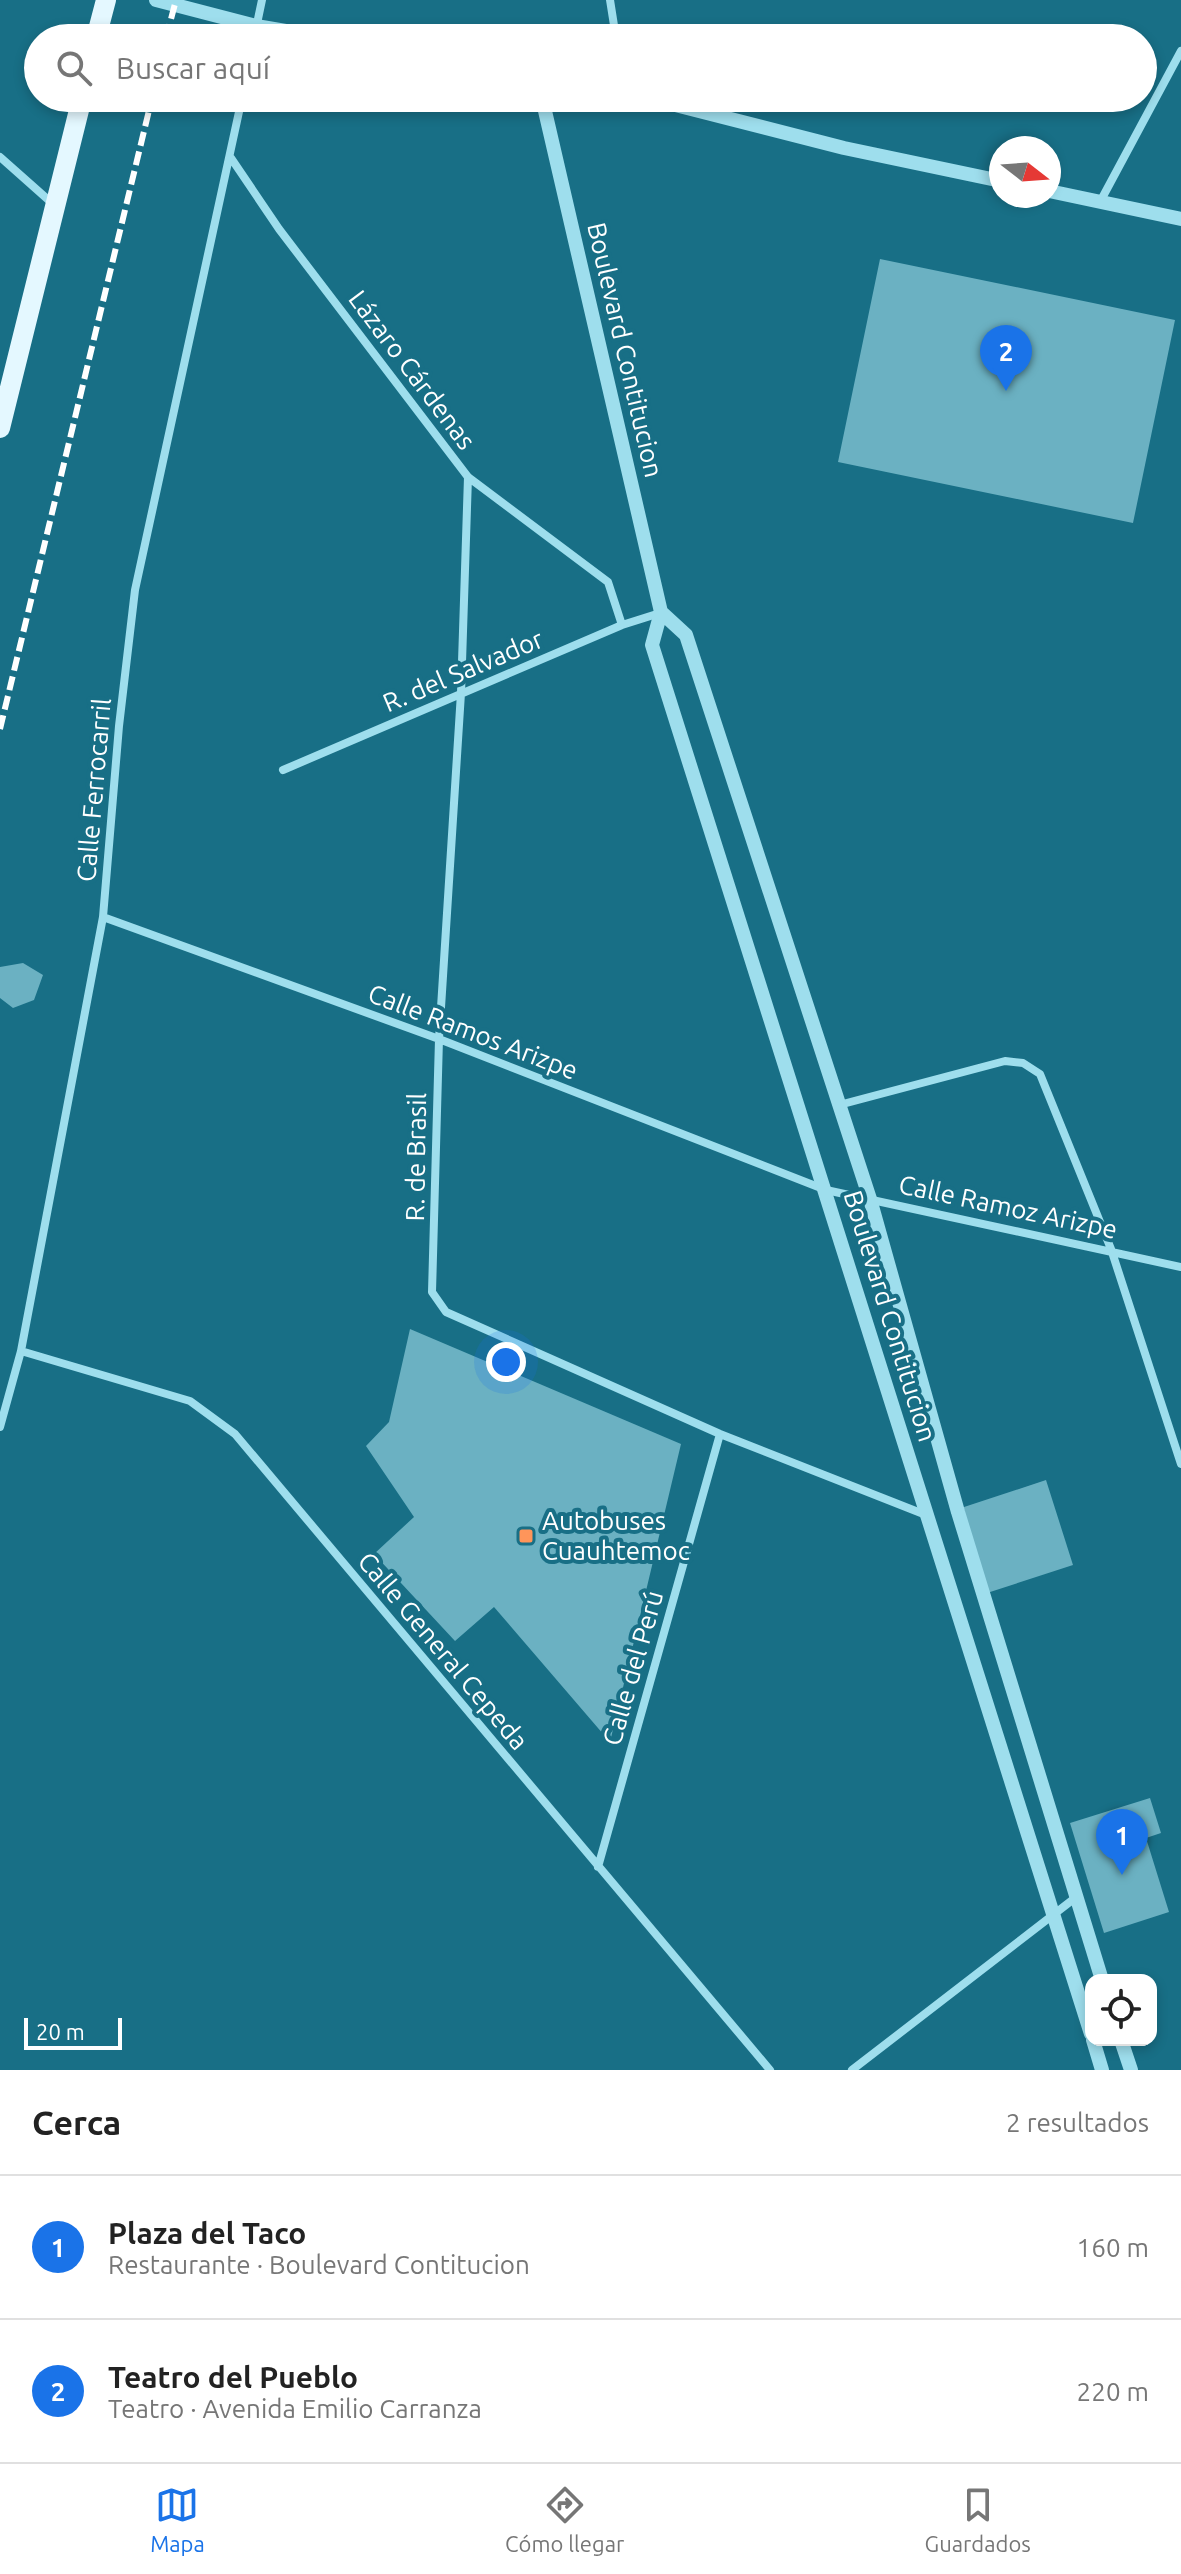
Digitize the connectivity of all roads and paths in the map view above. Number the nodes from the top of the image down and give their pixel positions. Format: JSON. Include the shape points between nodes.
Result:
{"nodes":[{"id":1,"x":106,"y":0,"type":"edge"},
{"id":2,"x":156,"y":0,"type":"edge"},
{"id":3,"x":262,"y":0,"type":"edge"},
{"id":4,"x":610,"y":0,"type":"edge"},
{"id":5,"x":100,"y":24,"type":"edge"},
{"id":6,"x":230,"y":24,"type":"edge"},
{"id":7,"x":257,"y":24,"type":"edge"},
{"id":8,"x":614,"y":24,"type":"edge"},
{"id":9,"x":1181,"y":51,"type":"edge"},
{"id":10,"x":1157,"y":96,"type":"edge"},
{"id":11,"x":79,"y":112,"type":"edge"},
{"id":12,"x":239,"y":112,"type":"edge"},
{"id":13,"x":545,"y":112,"type":"edge"},
{"id":14,"x":703,"y":112,"type":"edge"},
{"id":15,"x":1148,"y":112,"type":"edge"},
{"id":16,"x":0,"y":157,"type":"edge"},
{"id":17,"x":231,"y":158,"type":"junction"},
{"id":18,"x":989,"y":178,"type":"edge"},
{"id":19,"x":1061,"y":194,"type":"edge"},
{"id":20,"x":1100,"y":202,"type":"junction"},
{"id":21,"x":56,"y":206,"type":"junction"},
{"id":22,"x":1181,"y":219,"type":"edge"},
{"id":23,"x":0,"y":428,"type":"edge"},
{"id":24,"x":468,"y":477,"type":"junction"},
{"id":25,"x":661,"y":612,"type":"junction"},
{"id":26,"x":622,"y":625,"type":"junction"},
{"id":27,"x":461,"y":693,"type":"junction"},
{"id":28,"x":283,"y":770,"type":"dead end"},
{"id":29,"x":103,"y":917,"type":"junction"},
{"id":30,"x":439,"y":1039,"type":"junction"},
{"id":31,"x":839,"y":1105,"type":"junction"},
{"id":32,"x":826,"y":1190,"type":"junction"},
{"id":33,"x":870,"y":1199,"type":"junction"},
{"id":34,"x":1111,"y":1249,"type":"junction"},
{"id":35,"x":1181,"y":1267,"type":"edge"},
{"id":36,"x":21,"y":1351,"type":"junction"},
{"id":37,"x":0,"y":1427,"type":"edge"},
{"id":38,"x":720,"y":1434,"type":"junction"},
{"id":39,"x":1181,"y":1464,"type":"edge"},
{"id":40,"x":926,"y":1515,"type":"junction"},
{"id":41,"x":598,"y":1867,"type":"junction"},
{"id":42,"x":1075,"y":1898,"type":"junction"},
{"id":43,"x":1054,"y":1916,"type":"junction"},
{"id":44,"x":1100,"y":1974,"type":"edge"},
{"id":45,"x":1085,"y":2015,"type":"edge"},
{"id":46,"x":1095,"y":2046,"type":"edge"},
{"id":47,"x":1123,"y":2046,"type":"edge"},
{"id":48,"x":770,"y":2070,"type":"edge"},
{"id":49,"x":852,"y":2070,"type":"edge"},
{"id":50,"x":1102,"y":2070,"type":"edge"},
{"id":51,"x":1131,"y":2070,"type":"edge"}],
"edges":[{"from":1,"to":5,"type":"main road"},
{"from":2,"to":6,"type":"street"},
{"from":3,"to":7,"type":"street"},
{"from":4,"to":8,"type":"street"},
{"from":9,"to":10,"type":"street"},
{"from":11,"to":21,"type":"main road"},
{"from":12,"to":17,"type":"street"},
{"from":13,"to":25,"type":"street","name":"Boulevard Contitucion"},
{"from":14,"to":18,"type":"street"},
{"from":15,"to":20,"type":"street"},
{"from":16,"to":21,"type":"street"},
{"from":17,"to":24,"type":"street","name":"Lázaro Cárdenas"},
{"from":17,"to":29,"type":"street","name":"Calle Ferrocarril","via":[[135,590]]},
{"from":19,"to":20,"type":"street"},
{"from":20,"to":22,"type":"street"},
{"from":21,"to":23,"type":"main road"},
{"from":24,"to":26,"type":"street","name":"Lázaro Cárdenas","via":[[608,582]]},
{"from":24,"to":27,"type":"street","name":"R. de Brasil"},
{"from":25,"to":26,"type":"street","name":"R. del Salvador"},
{"from":25,"to":31,"type":"street","name":"Boulevard Contitucion","via":[[686,635]]},
{"from":25,"to":32,"type":"street","name":"Boulevard Contitucion","via":[[652,645]]},
{"from":26,"to":27,"type":"street","name":"R. del Salvador"},
{"from":27,"to":28,"type":"street","name":"R. del Salvador"},
{"from":27,"to":30,"type":"street","name":"R. de Brasil"},
{"from":29,"to":30,"type":"street","name":"Calle Ramos Arizpe"},
{"from":29,"to":36,"type":"street","name":"Calle Ferrocarril"},
{"from":30,"to":32,"type":"street","name":"Calle Ramos Arizpe"},
{"from":30,"to":38,"type":"street","name":"R. de Brasil","via":[[432,1292],[437,1302],[446,1312]]},
{"from":31,"to":33,"type":"street","name":"Boulevard Contitucion"},
{"from":31,"to":34,"type":"street","via":[[1005,1061],[1023,1063],[1040,1074]]},
{"from":32,"to":33,"type":"street","name":"Calle Ramoz Arizpe"},
{"from":32,"to":40,"type":"street","name":"Boulevard Contitucion"},
{"from":33,"to":34,"type":"street","name":"Calle Ramoz Arizpe"},
{"from":33,"to":42,"type":"street","name":"Boulevard Contitucion"},
{"from":34,"to":35,"type":"street","name":"Calle Ramoz Arizpe"},
{"from":34,"to":39,"type":"street"},
{"from":36,"to":37,"type":"street","name":"Calle Ferrocarril"},
{"from":36,"to":41,"type":"street","name":"Calle General Cepeda","via":[[190,1401],[235,1434]]},
{"from":38,"to":40,"type":"street","name":"R. de Brasil"},
{"from":38,"to":41,"type":"street","name":"Calle del Perú"},
{"from":40,"to":43,"type":"street","name":"Boulevard Contitucion"},
{"from":41,"to":48,"type":"street","name":"Calle General Cepeda"},
{"from":42,"to":43,"type":"street"},
{"from":42,"to":44,"type":"street","name":"Boulevard Contitucion"},
{"from":43,"to":45,"type":"street","name":"Boulevard Contitucion"},
{"from":43,"to":49,"type":"street"},
{"from":46,"to":50,"type":"street"},
{"from":47,"to":51,"type":"street"}]}
